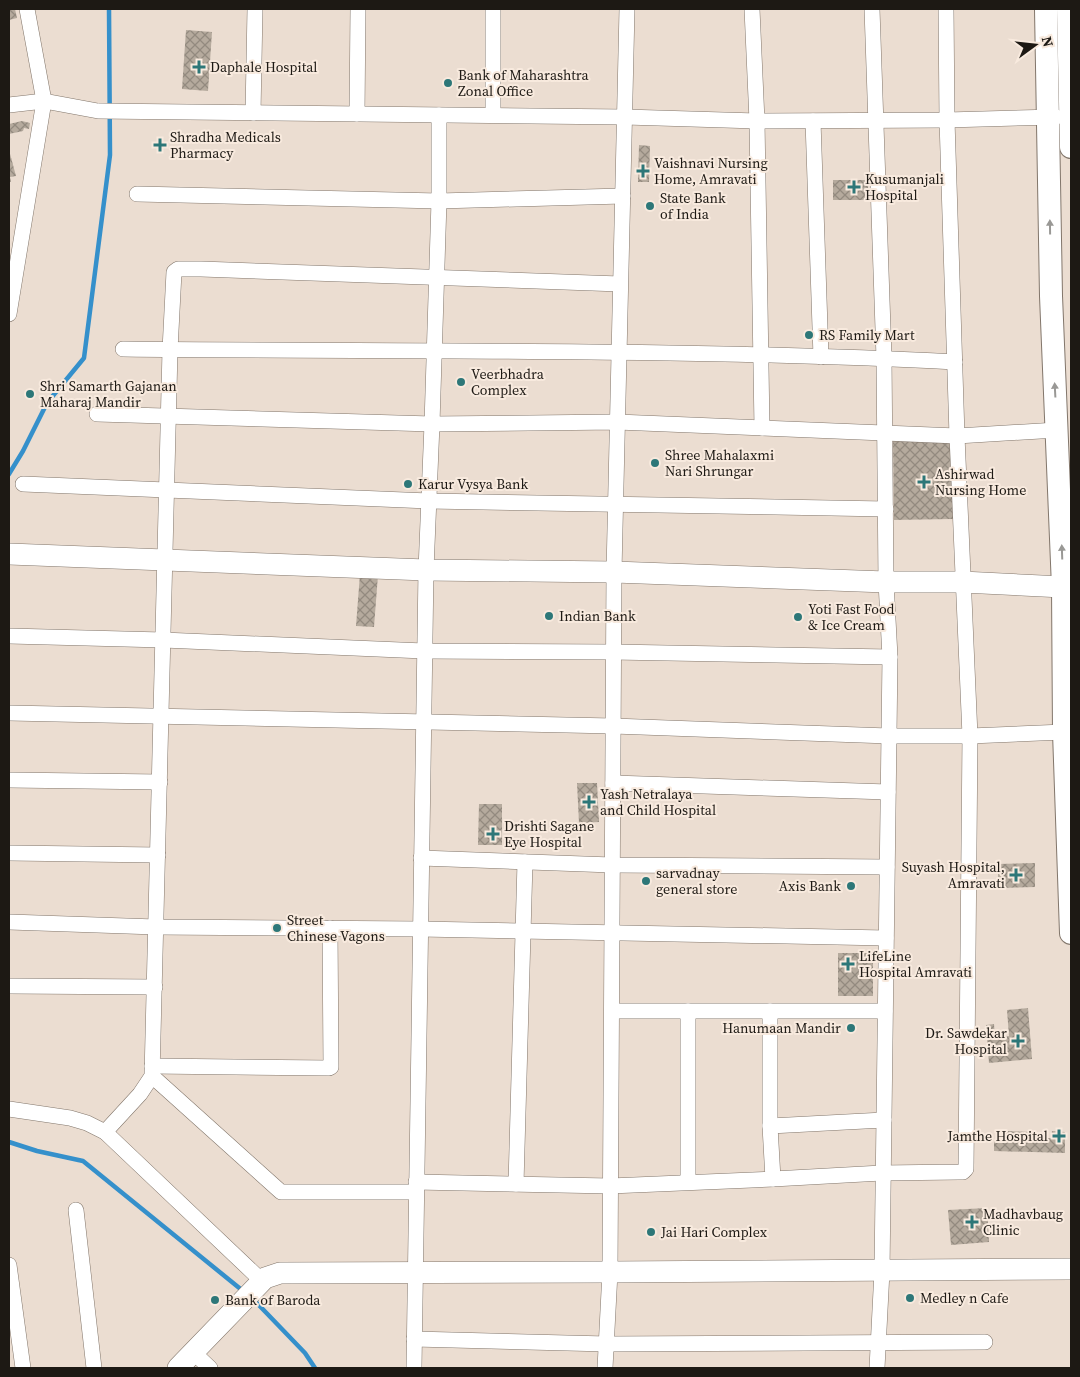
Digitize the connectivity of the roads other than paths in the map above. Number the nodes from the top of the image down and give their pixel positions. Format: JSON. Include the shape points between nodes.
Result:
{"nodes":[{"id":1,"x":27,"y":9,"type":"edge"},
{"id":2,"x":255,"y":9,"type":"edge"},
{"id":3,"x":358,"y":9,"type":"edge"},
{"id":4,"x":493,"y":9,"type":"edge"},
{"id":5,"x":627,"y":9,"type":"edge"},
{"id":6,"x":752,"y":9,"type":"edge"},
{"id":7,"x":872,"y":9,"type":"edge"},
{"id":8,"x":946,"y":9,"type":"edge"},
{"id":9,"x":1046,"y":9,"type":"edge"},
{"id":10,"x":1068,"y":9,"type":"edge"},
{"id":11,"x":44,"y":101,"type":"junction"},
{"id":12,"x":9,"y":105,"type":"edge"},
{"id":13,"x":253,"y":113,"type":"junction"},
{"id":14,"x":356,"y":114,"type":"junction"},
{"id":15,"x":439,"y":114,"type":"junction"},
{"id":16,"x":493,"y":115,"type":"junction"},
{"id":17,"x":1070,"y":116,"type":"edge"},
{"id":18,"x":625,"y":117,"type":"junction"},
{"id":19,"x":1048,"y":117,"type":"junction"},
{"id":20,"x":875,"y":119,"type":"junction"},
{"id":21,"x":813,"y":120,"type":"junction"},
{"id":22,"x":948,"y":120,"type":"junction"},
{"id":23,"x":757,"y":121,"type":"junction"},
{"id":24,"x":1071,"y":147,"type":"edge"},
{"id":25,"x":137,"y":194,"type":"dead end"},
{"id":26,"x":623,"y":196,"type":"junction"},
{"id":27,"x":439,"y":201,"type":"junction"},
{"id":28,"x":14,"y":265,"type":"edge"},
{"id":29,"x":437,"y":278,"type":"junction"},
{"id":30,"x":620,"y":284,"type":"junction"},
{"id":31,"x":9,"y":314,"type":"edge"},
{"id":32,"x":123,"y":349,"type":"dead end"},
{"id":33,"x":170,"y":350,"type":"junction"},
{"id":34,"x":435,"y":350,"type":"junction"},
{"id":35,"x":619,"y":353,"type":"junction"},
{"id":36,"x":761,"y":356,"type":"junction"},
{"id":37,"x":821,"y":357,"type":"junction"},
{"id":38,"x":884,"y":358,"type":"junction"},
{"id":39,"x":954,"y":362,"type":"junction"},
{"id":40,"x":97,"y":414,"type":"dead end"},
{"id":41,"x":169,"y":416,"type":"junction"},
{"id":42,"x":617,"y":422,"type":"junction"},
{"id":43,"x":432,"y":424,"type":"junction"},
{"id":44,"x":762,"y":428,"type":"junction"},
{"id":45,"x":1064,"y":429,"type":"edge"},
{"id":46,"x":885,"y":433,"type":"junction"},
{"id":47,"x":957,"y":436,"type":"junction"},
{"id":48,"x":1065,"y":462,"type":"edge"},
{"id":49,"x":23,"y":484,"type":"dead end"},
{"id":50,"x":167,"y":490,"type":"junction"},
{"id":51,"x":429,"y":501,"type":"junction"},
{"id":52,"x":615,"y":505,"type":"junction"},
{"id":53,"x":886,"y":509,"type":"junction"},
{"id":54,"x":9,"y":554,"type":"edge"},
{"id":55,"x":165,"y":560,"type":"junction"},
{"id":56,"x":426,"y":570,"type":"junction"},
{"id":57,"x":614,"y":572,"type":"junction"},
{"id":58,"x":886,"y":582,"type":"junction"},
{"id":59,"x":962,"y":582,"type":"junction"},
{"id":60,"x":1067,"y":587,"type":"edge"},
{"id":61,"x":9,"y":636,"type":"edge"},
{"id":62,"x":163,"y":640,"type":"junction"},
{"id":63,"x":424,"y":651,"type":"junction"},
{"id":64,"x":614,"y":652,"type":"junction"},
{"id":65,"x":890,"y":657,"type":"junction"},
{"id":66,"x":9,"y":713,"type":"edge"},
{"id":67,"x":161,"y":716,"type":"junction"},
{"id":68,"x":423,"y":722,"type":"junction"},
{"id":69,"x":613,"y":726,"type":"junction"},
{"id":70,"x":1064,"y":732,"type":"junction"},
{"id":71,"x":889,"y":736,"type":"junction"},
{"id":72,"x":970,"y":736,"type":"junction"},
{"id":73,"x":9,"y":780,"type":"edge"},
{"id":74,"x":160,"y":782,"type":"junction"},
{"id":75,"x":613,"y":783,"type":"junction"},
{"id":76,"x":888,"y":792,"type":"junction"},
{"id":77,"x":9,"y":853,"type":"edge"},
{"id":78,"x":158,"y":855,"type":"junction"},
{"id":79,"x":421,"y":858,"type":"junction"},
{"id":80,"x":525,"y":862,"type":"junction"},
{"id":81,"x":612,"y":866,"type":"junction"},
{"id":82,"x":887,"y":867,"type":"junction"},
{"id":83,"x":9,"y":922,"type":"edge"},
{"id":84,"x":156,"y":927,"type":"junction"},
{"id":85,"x":330,"y":928,"type":"junction"},
{"id":86,"x":420,"y":929,"type":"junction"},
{"id":87,"x":523,"y":930,"type":"junction"},
{"id":88,"x":612,"y":932,"type":"junction"},
{"id":89,"x":1071,"y":933,"type":"edge"},
{"id":90,"x":886,"y":938,"type":"junction"},
{"id":91,"x":9,"y":986,"type":"edge"},
{"id":92,"x":155,"y":987,"type":"junction"},
{"id":93,"x":612,"y":1011,"type":"junction"},
{"id":94,"x":688,"y":1011,"type":"junction"},
{"id":95,"x":770,"y":1011,"type":"junction"},
{"id":96,"x":885,"y":1011,"type":"junction"},
{"id":97,"x":152,"y":1071,"type":"junction"},
{"id":98,"x":9,"y":1109,"type":"edge"},
{"id":99,"x":884,"y":1120,"type":"junction"},
{"id":100,"x":770,"y":1126,"type":"junction"},
{"id":101,"x":105,"y":1132,"type":"junction"},
{"id":102,"x":882,"y":1173,"type":"junction"},
{"id":103,"x":773,"y":1179,"type":"junction"},
{"id":104,"x":688,"y":1182,"type":"junction"},
{"id":105,"x":516,"y":1184,"type":"junction"},
{"id":106,"x":610,"y":1186,"type":"junction"},
{"id":107,"x":416,"y":1187,"type":"junction"},
{"id":108,"x":76,"y":1210,"type":"dead end"},
{"id":109,"x":9,"y":1265,"type":"edge"},
{"id":110,"x":1071,"y":1269,"type":"edge"},
{"id":111,"x":882,"y":1270,"type":"junction"},
{"id":112,"x":610,"y":1272,"type":"junction"},
{"id":113,"x":415,"y":1273,"type":"junction"},
{"id":114,"x":258,"y":1285,"type":"junction"},
{"id":115,"x":414,"y":1339,"type":"junction"},
{"id":116,"x":879,"y":1341,"type":"junction"},
{"id":117,"x":984,"y":1342,"type":"dead end"},
{"id":118,"x":607,"y":1344,"type":"junction"},
{"id":119,"x":193,"y":1352,"type":"junction"},
{"id":120,"x":23,"y":1368,"type":"edge"},
{"id":121,"x":94,"y":1368,"type":"edge"},
{"id":122,"x":178,"y":1368,"type":"edge"},
{"id":123,"x":210,"y":1368,"type":"edge"},
{"id":124,"x":414,"y":1368,"type":"edge"},
{"id":125,"x":605,"y":1368,"type":"edge"},
{"id":126,"x":877,"y":1368,"type":"edge"}],
"edges":[{"from":1,"to":11,"type":"street"},
{"from":2,"to":13,"type":"street"},
{"from":3,"to":14,"type":"street"},
{"from":4,"to":16,"type":"street"},
{"from":5,"to":18,"type":"street"},
{"from":6,"to":23,"type":"street"},
{"from":7,"to":20,"type":"street"},
{"from":8,"to":22,"type":"street"},
{"from":9,"to":19,"type":"main road"},
{"from":10,"to":17,"type":"main road"},
{"from":11,"to":12,"type":"street"},
{"from":11,"to":13,"type":"street","via":[[98,111]]},
{"from":11,"to":28,"type":"street"},
{"from":13,"to":14,"type":"street"},
{"from":14,"to":15,"type":"street"},
{"from":15,"to":16,"type":"street"},
{"from":15,"to":27,"type":"street"},
{"from":16,"to":18,"type":"street"},
{"from":17,"to":19,"type":"street"},
{"from":17,"to":24,"type":"main road"},
{"from":18,"to":23,"type":"street"},
{"from":18,"to":26,"type":"street"},
{"from":19,"to":22,"type":"street"},
{"from":45,"to":19,"type":"main road","one_way":true,"via":[[1051,296]]},
{"from":20,"to":21,"type":"street"},
{"from":20,"to":22,"type":"street"},
{"from":20,"to":38,"type":"street"},
{"from":21,"to":23,"type":"street"},
{"from":21,"to":37,"type":"street"},
{"from":22,"to":39,"type":"street"},
{"from":23,"to":36,"type":"street"},
{"from":25,"to":27,"type":"street"},
{"from":26,"to":27,"type":"street"},
{"from":26,"to":30,"type":"street"},
{"from":27,"to":29,"type":"street"},
{"from":28,"to":31,"type":"street"},
{"from":29,"to":30,"type":"street"},
{"from":29,"to":33,"type":"street","via":[[178,269],[174,272]]},
{"from":29,"to":34,"type":"street"},
{"from":30,"to":35,"type":"street"},
{"from":32,"to":33,"type":"street"},
{"from":33,"to":34,"type":"street"},
{"from":33,"to":41,"type":"street"},
{"from":34,"to":35,"type":"street"},
{"from":34,"to":43,"type":"street"},
{"from":35,"to":36,"type":"street"},
{"from":35,"to":42,"type":"street"},
{"from":36,"to":37,"type":"street"},
{"from":36,"to":44,"type":"street"},
{"from":37,"to":38,"type":"street"},
{"from":38,"to":39,"type":"street"},
{"from":38,"to":46,"type":"street"},
{"from":39,"to":47,"type":"street"},
{"from":40,"to":41,"type":"street"},
{"from":41,"to":43,"type":"street"},
{"from":41,"to":50,"type":"street"},
{"from":42,"to":43,"type":"street"},
{"from":42,"to":44,"type":"street"},
{"from":42,"to":52,"type":"street"},
{"from":43,"to":51,"type":"street"},
{"from":44,"to":46,"type":"street"},
{"from":45,"to":47,"type":"street"},
{"from":45,"to":48,"type":"main road"},
{"from":46,"to":47,"type":"street"},
{"from":46,"to":53,"type":"street"},
{"from":47,"to":59,"type":"street"},
{"from":60,"to":48,"type":"main road","one_way":true},
{"from":49,"to":50,"type":"street"},
{"from":50,"to":51,"type":"street"},
{"from":50,"to":55,"type":"street"},
{"from":51,"to":52,"type":"street"},
{"from":51,"to":56,"type":"street"},
{"from":52,"to":53,"type":"street"},
{"from":52,"to":57,"type":"street"},
{"from":53,"to":58,"type":"street"},
{"from":54,"to":55,"type":"street"},
{"from":55,"to":56,"type":"street"},
{"from":55,"to":62,"type":"street"},
{"from":56,"to":57,"type":"street"},
{"from":56,"to":63,"type":"street"},
{"from":57,"to":58,"type":"street"},
{"from":57,"to":64,"type":"street"},
{"from":58,"to":59,"type":"street"},
{"from":58,"to":65,"type":"street"},
{"from":59,"to":60,"type":"street"},
{"from":59,"to":72,"type":"street"},
{"from":60,"to":70,"type":"main road"},
{"from":61,"to":62,"type":"street"},
{"from":62,"to":63,"type":"street"},
{"from":62,"to":67,"type":"street"},
{"from":63,"to":64,"type":"street"},
{"from":63,"to":68,"type":"street"},
{"from":64,"to":65,"type":"street"},
{"from":64,"to":69,"type":"street"},
{"from":65,"to":71,"type":"street"},
{"from":66,"to":67,"type":"street"},
{"from":67,"to":68,"type":"street"},
{"from":67,"to":74,"type":"street"},
{"from":68,"to":69,"type":"street"},
{"from":68,"to":79,"type":"street"},
{"from":69,"to":71,"type":"street"},
{"from":69,"to":75,"type":"street"},
{"from":70,"to":72,"type":"street"},
{"from":70,"to":89,"type":"main road"},
{"from":71,"to":72,"type":"street"},
{"from":71,"to":76,"type":"street"},
{"from":72,"to":102,"type":"street","via":[[966,1168],[963,1172]]},
{"from":73,"to":74,"type":"street"},
{"from":74,"to":78,"type":"street"},
{"from":75,"to":76,"type":"street"},
{"from":75,"to":81,"type":"street"},
{"from":76,"to":82,"type":"street"},
{"from":77,"to":78,"type":"street"},
{"from":78,"to":84,"type":"street"},
{"from":79,"to":80,"type":"street"},
{"from":79,"to":86,"type":"street"},
{"from":80,"to":81,"type":"street"},
{"from":80,"to":87,"type":"street"},
{"from":81,"to":82,"type":"street"},
{"from":81,"to":88,"type":"street"},
{"from":82,"to":90,"type":"street"},
{"from":83,"to":84,"type":"street"},
{"from":84,"to":85,"type":"street"},
{"from":84,"to":92,"type":"street"},
{"from":85,"to":86,"type":"street"},
{"from":85,"to":97,"type":"street","via":[[331,1067]]},
{"from":86,"to":87,"type":"street"},
{"from":86,"to":107,"type":"street"},
{"from":87,"to":88,"type":"street"},
{"from":87,"to":105,"type":"street"},
{"from":88,"to":90,"type":"street"},
{"from":88,"to":93,"type":"street"},
{"from":90,"to":96,"type":"street"},
{"from":91,"to":92,"type":"street"},
{"from":92,"to":97,"type":"street"},
{"from":93,"to":94,"type":"street"},
{"from":93,"to":106,"type":"street"},
{"from":94,"to":95,"type":"street"},
{"from":94,"to":104,"type":"street"},
{"from":95,"to":96,"type":"street"},
{"from":95,"to":100,"type":"street"},
{"from":96,"to":99,"type":"street"},
{"from":97,"to":101,"type":"street","via":[[140,1094]]},
{"from":97,"to":107,"type":"street","via":[[281,1192]]},
{"from":98,"to":101,"type":"street","via":[[70,1118]]},
{"from":99,"to":100,"type":"street"},
{"from":99,"to":102,"type":"street"},
{"from":100,"to":103,"type":"street"},
{"from":101,"to":114,"type":"street"},
{"from":102,"to":103,"type":"street"},
{"from":102,"to":111,"type":"street"},
{"from":103,"to":104,"type":"street"},
{"from":104,"to":106,"type":"street"},
{"from":105,"to":106,"type":"street"},
{"from":105,"to":107,"type":"street"},
{"from":106,"to":112,"type":"street"},
{"from":107,"to":113,"type":"street"},
{"from":108,"to":121,"type":"street"},
{"from":109,"to":120,"type":"street"},
{"from":110,"to":111,"type":"street"},
{"from":111,"to":112,"type":"street"},
{"from":111,"to":116,"type":"street"},
{"from":112,"to":113,"type":"street"},
{"from":112,"to":118,"type":"street"},
{"from":113,"to":114,"type":"street","via":[[280,1273],[265,1278]]},
{"from":113,"to":115,"type":"street"},
{"from":114,"to":119,"type":"street"},
{"from":115,"to":118,"type":"street"},
{"from":115,"to":124,"type":"street"},
{"from":116,"to":117,"type":"street"},
{"from":116,"to":118,"type":"street"},
{"from":116,"to":126,"type":"street"},
{"from":118,"to":125,"type":"street"},
{"from":119,"to":122,"type":"street"},
{"from":119,"to":123,"type":"street"}]}
